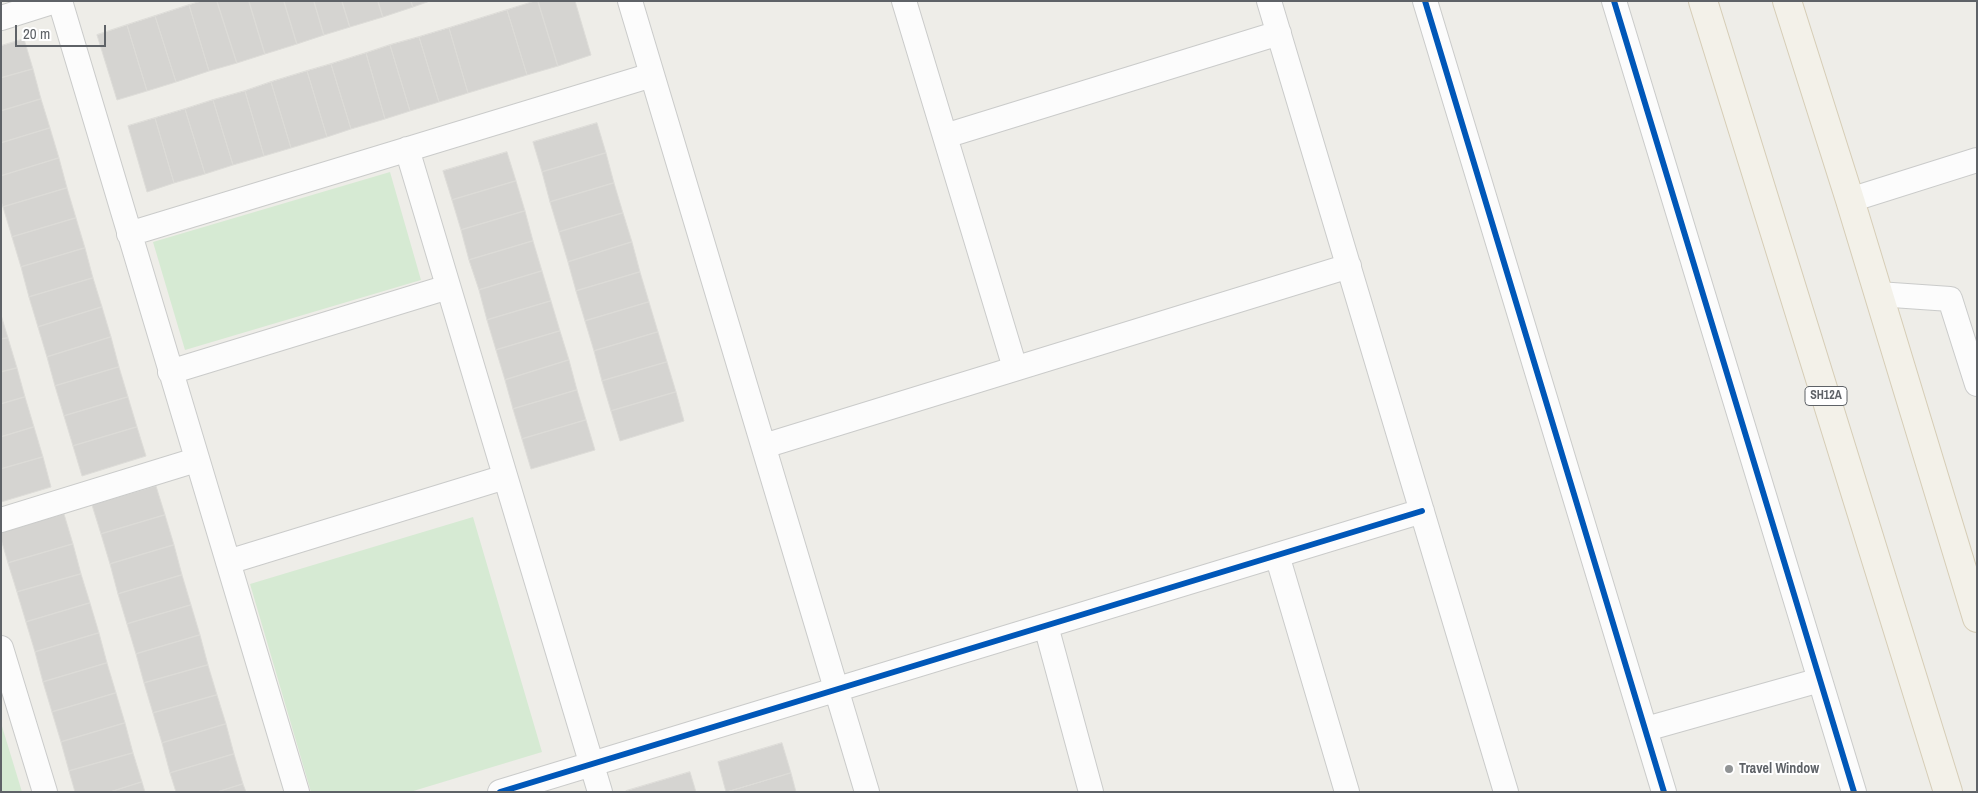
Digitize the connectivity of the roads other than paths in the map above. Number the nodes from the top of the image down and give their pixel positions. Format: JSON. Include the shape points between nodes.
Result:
{"nodes":[{"id":1,"x":55,"y":1,"type":"edge"},
{"id":2,"x":60,"y":1,"type":"edge"},
{"id":3,"x":630,"y":1,"type":"edge"},
{"id":4,"x":904,"y":1,"type":"edge"},
{"id":5,"x":1269,"y":1,"type":"edge"},
{"id":6,"x":1425,"y":1,"type":"edge"},
{"id":7,"x":1614,"y":1,"type":"edge"},
{"id":8,"x":1704,"y":1,"type":"edge"},
{"id":9,"x":1787,"y":1,"type":"edge"},
{"id":10,"x":1,"y":18,"type":"edge"},
{"id":11,"x":1279,"y":32,"type":"junction"},
{"id":12,"x":652,"y":75,"type":"junction"},
{"id":13,"x":945,"y":136,"type":"junction"},
{"id":14,"x":407,"y":149,"type":"junction"},
{"id":15,"x":1977,"y":160,"type":"edge"},
{"id":16,"x":1850,"y":200,"type":"junction"},
{"id":17,"x":129,"y":234,"type":"junction"},
{"id":18,"x":1349,"y":266,"type":"junction"},
{"id":19,"x":448,"y":287,"type":"junction"},
{"id":20,"x":1878,"y":294,"type":"junction"},
{"id":21,"x":1015,"y":368,"type":"junction"},
{"id":22,"x":170,"y":372,"type":"junction"},
{"id":23,"x":1977,"y":384,"type":"edge"},
{"id":24,"x":764,"y":446,"type":"junction"},
{"id":25,"x":196,"y":460,"type":"junction"},
{"id":26,"x":505,"y":477,"type":"junction"},
{"id":27,"x":1422,"y":511,"type":"junction"},
{"id":28,"x":1,"y":520,"type":"edge"},
{"id":29,"x":1276,"y":555,"type":"junction"},
{"id":30,"x":228,"y":562,"type":"junction"},
{"id":31,"x":1977,"y":618,"type":"edge"},
{"id":32,"x":1046,"y":626,"type":"junction"},
{"id":33,"x":1,"y":648,"type":"edge"},
{"id":34,"x":1820,"y":680,"type":"junction"},
{"id":35,"x":837,"y":689,"type":"junction"},
{"id":36,"x":1646,"y":729,"type":"junction"},
{"id":37,"x":591,"y":764,"type":"junction"},
{"id":38,"x":45,"y":792,"type":"edge"},
{"id":39,"x":296,"y":792,"type":"edge"},
{"id":40,"x":500,"y":792,"type":"edge"},
{"id":41,"x":600,"y":792,"type":"edge"},
{"id":42,"x":867,"y":792,"type":"edge"},
{"id":43,"x":1092,"y":792,"type":"edge"},
{"id":44,"x":1347,"y":792,"type":"edge"},
{"id":45,"x":1506,"y":792,"type":"edge"},
{"id":46,"x":1664,"y":792,"type":"edge"},
{"id":47,"x":1854,"y":792,"type":"edge"},
{"id":48,"x":1948,"y":792,"type":"edge"}],
"edges":[{"from":1,"to":10,"type":"street"},
{"from":2,"to":17,"type":"street"},
{"from":3,"to":12,"type":"street"},
{"from":4,"to":13,"type":"street"},
{"from":5,"to":11,"type":"street"},
{"from":6,"to":36,"type":"street"},
{"from":7,"to":34,"type":"street"},
{"from":8,"to":48,"type":"main road","number":"SH12A"},
{"from":9,"to":16,"type":"main road"},
{"from":11,"to":13,"type":"street"},
{"from":11,"to":18,"type":"street"},
{"from":12,"to":14,"type":"street"},
{"from":12,"to":24,"type":"street"},
{"from":13,"to":21,"type":"street"},
{"from":14,"to":17,"type":"street"},
{"from":14,"to":19,"type":"street"},
{"from":15,"to":16,"type":"street"},
{"from":16,"to":20,"type":"main road"},
{"from":17,"to":22,"type":"street"},
{"from":18,"to":21,"type":"street"},
{"from":18,"to":27,"type":"street"},
{"from":19,"to":22,"type":"street"},
{"from":19,"to":26,"type":"street"},
{"from":20,"to":23,"type":"street","via":[[1950,300]]},
{"from":20,"to":31,"type":"main road"},
{"from":21,"to":24,"type":"street"},
{"from":22,"to":25,"type":"street"},
{"from":24,"to":35,"type":"street"},
{"from":25,"to":28,"type":"street"},
{"from":25,"to":30,"type":"street"},
{"from":26,"to":30,"type":"street"},
{"from":26,"to":37,"type":"street"},
{"from":27,"to":29,"type":"street"},
{"from":27,"to":45,"type":"street"},
{"from":29,"to":32,"type":"street"},
{"from":29,"to":44,"type":"street"},
{"from":30,"to":39,"type":"street"},
{"from":32,"to":35,"type":"street"},
{"from":32,"to":43,"type":"street"},
{"from":33,"to":38,"type":"street"},
{"from":34,"to":36,"type":"street"},
{"from":34,"to":47,"type":"street"},
{"from":35,"to":37,"type":"street"},
{"from":35,"to":42,"type":"street"},
{"from":36,"to":46,"type":"street"},
{"from":37,"to":40,"type":"street"},
{"from":37,"to":41,"type":"street"}]}
